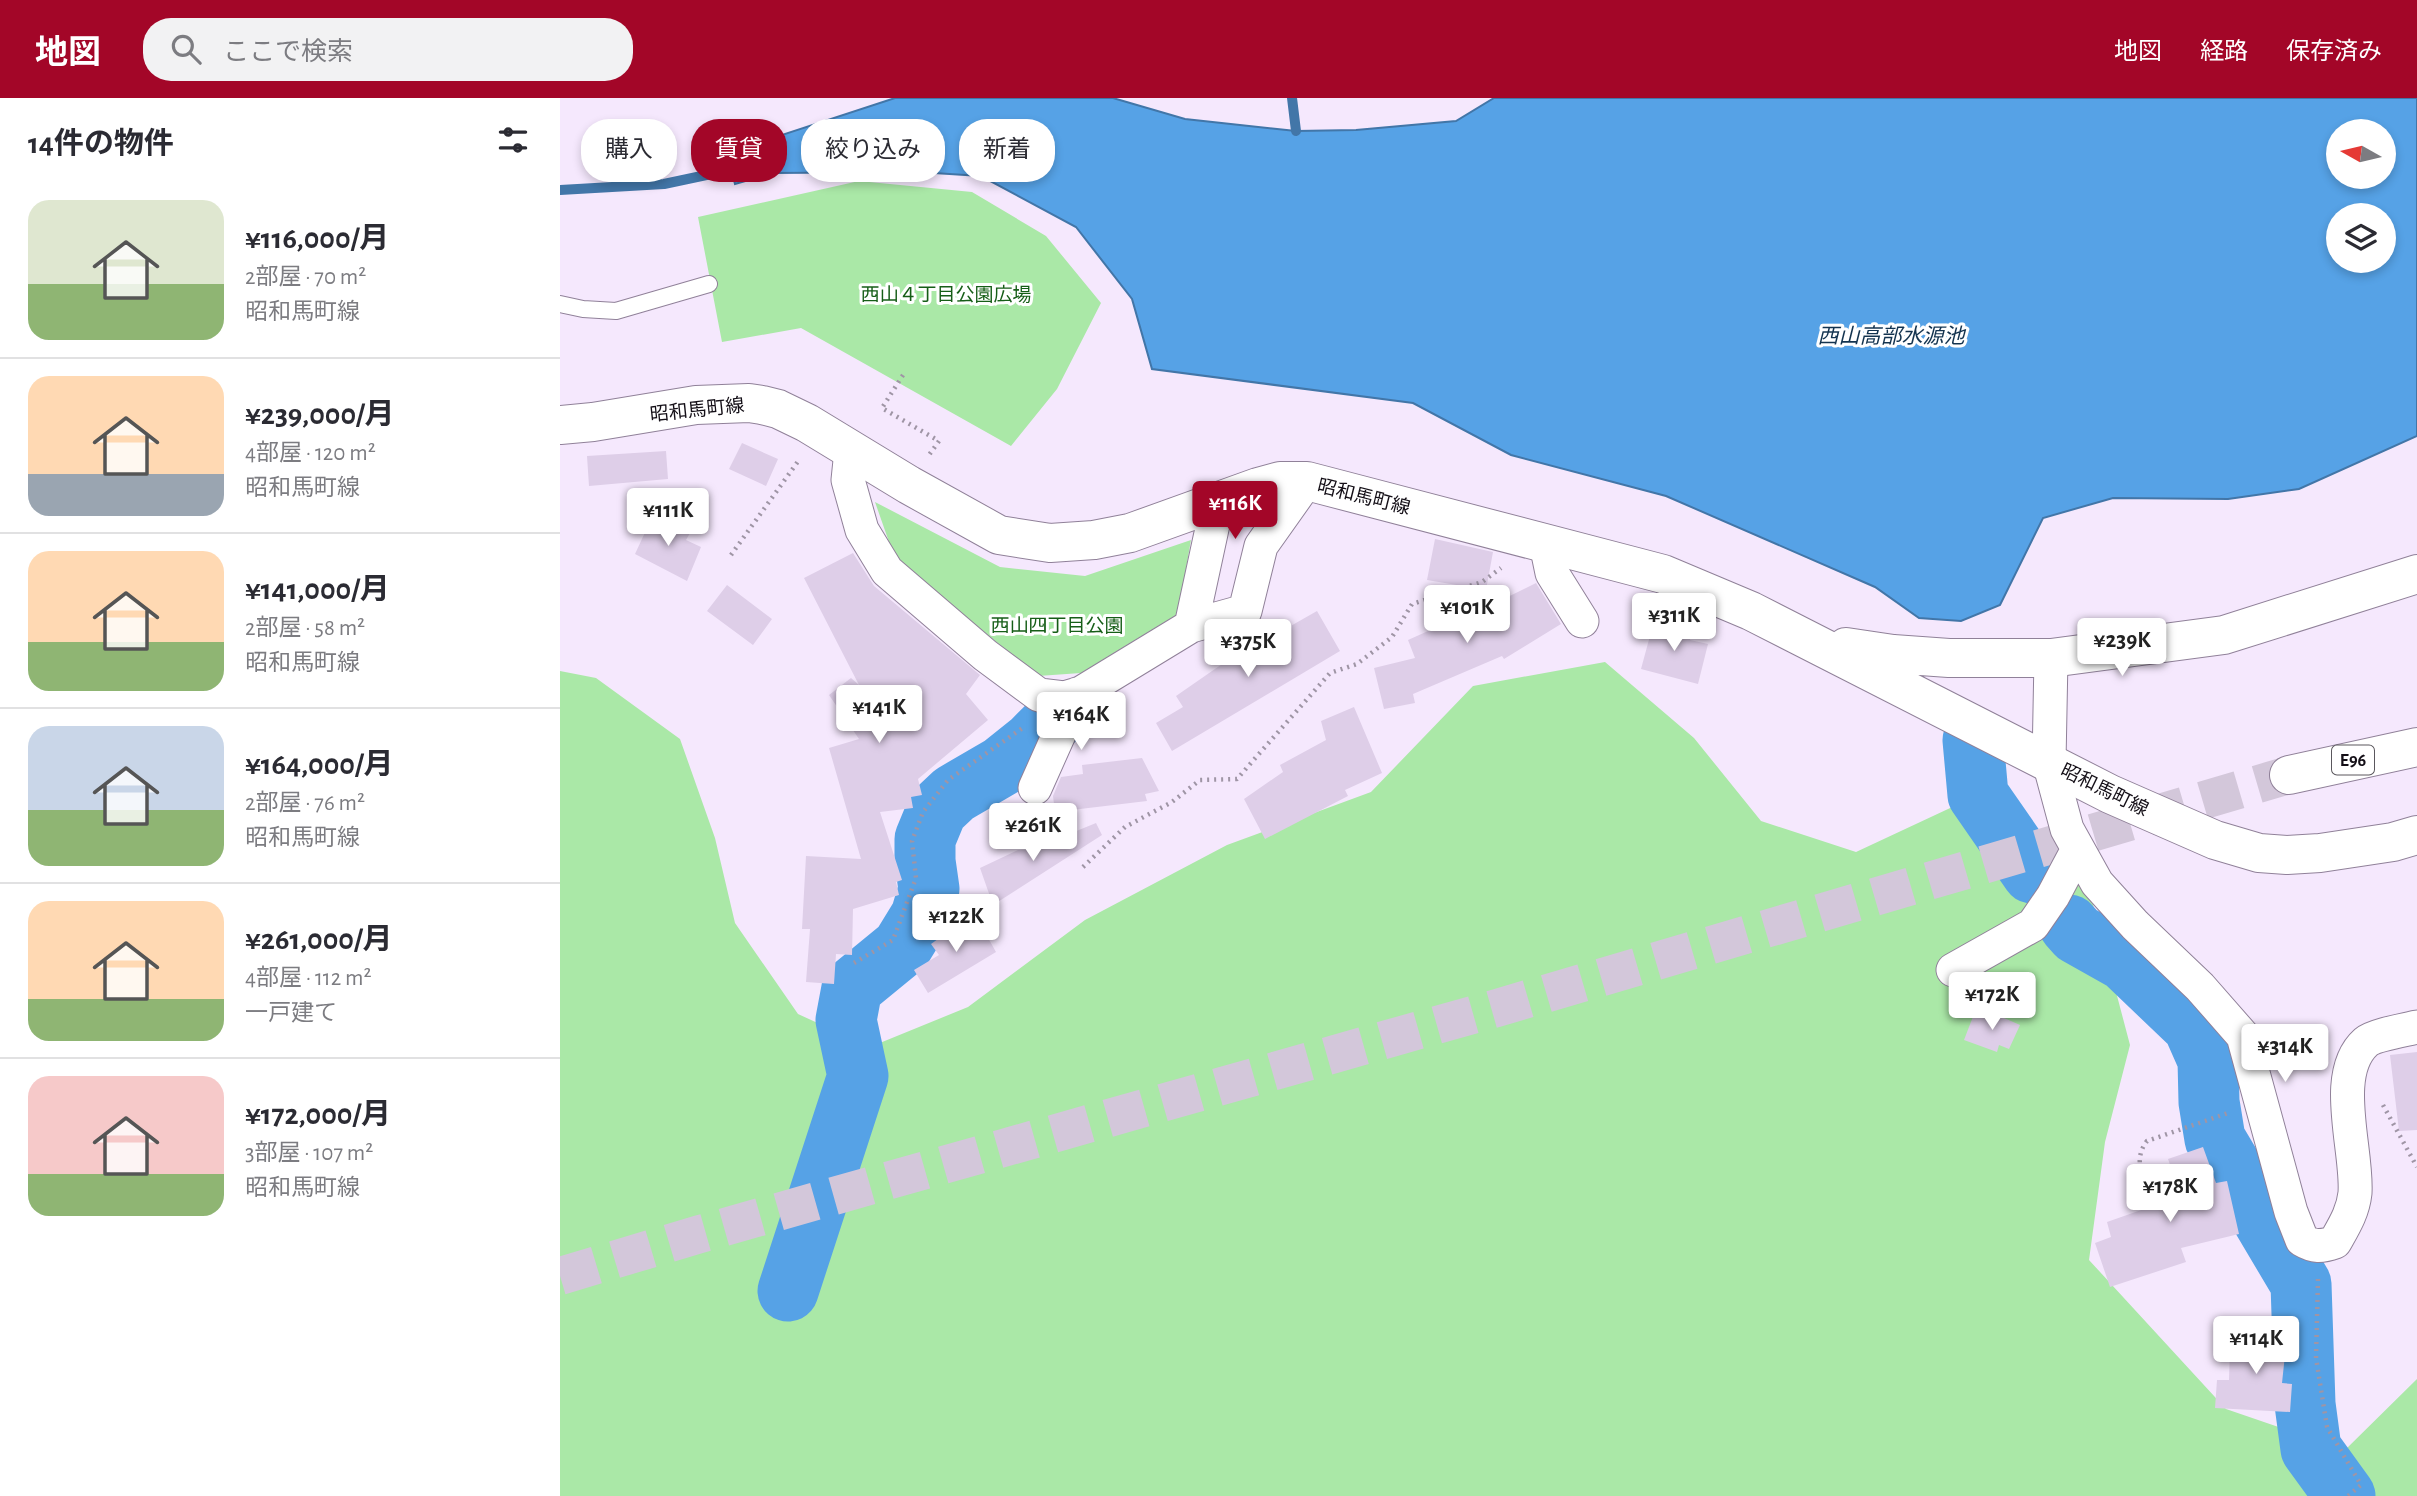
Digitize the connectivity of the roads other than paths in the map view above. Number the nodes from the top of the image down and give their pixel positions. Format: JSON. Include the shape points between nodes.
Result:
{"nodes":[{"id":1,"x":709,"y":284,"type":"dead end"},
{"id":2,"x":560,"y":304,"type":"edge"},
{"id":3,"x":560,"y":425,"type":"edge"},
{"id":4,"x":850,"y":465,"type":"junction"},
{"id":5,"x":1307,"y":481,"type":"junction"},
{"id":6,"x":1218,"y":501,"type":"junction"},
{"id":7,"x":1536,"y":542,"type":"junction"},
{"id":8,"x":2417,"y":574,"type":"edge"},
{"id":9,"x":1582,"y":621,"type":"dead end"},
{"id":10,"x":1191,"y":626,"type":"junction"},
{"id":11,"x":1813,"y":642,"type":"junction"},
{"id":12,"x":2051,"y":658,"type":"junction"},
{"id":13,"x":1077,"y":694,"type":"junction"},
{"id":14,"x":2417,"y":747,"type":"edge"},
{"id":15,"x":2049,"y":762,"type":"junction"},
{"id":16,"x":2289,"y":775,"type":"tunnel mouth"},
{"id":17,"x":1035,"y":788,"type":"dead end"},
{"id":18,"x":2417,"y":835,"type":"edge"},
{"id":19,"x":2078,"y":849,"type":"junction"},
{"id":20,"x":1953,"y":970,"type":"dead end"},
{"id":21,"x":2417,"y":1012,"type":"edge"},
{"id":22,"x":2417,"y":1027,"type":"edge"},
{"id":23,"x":2361,"y":1048,"type":"junction"}],
"edges":[{"from":1,"to":2,"type":"lane","via":[[616,311]]},
{"from":3,"to":4,"type":"main road","name":"昭和馬町線","via":[[696,405],[750,403],[778,409],[807,423]]},
{"from":4,"to":6,"type":"main road","name":"昭和馬町線","via":[[909,485],[999,535],[1050,543],[1129,533]]},
{"from":4,"to":13,"type":"street","via":[[862,530],[887,571],[1039,695],[1064,698]]},
{"from":5,"to":6,"type":"main road","name":"昭和馬町線","via":[[1280,481]]},
{"from":5,"to":7,"type":"main road","name":"昭和馬町線"},
{"from":5,"to":10,"type":"street","via":[[1261,546],[1245,611]]},
{"from":6,"to":10,"type":"street"},
{"from":7,"to":9,"type":"street"},
{"from":7,"to":11,"type":"main road","name":"昭和馬町線","via":[[1662,574]]},
{"from":8,"to":12,"type":"main road","name":"昭和馬町線","via":[[2224,635]]},
{"from":10,"to":13,"type":"street"},
{"from":11,"to":12,"type":"main road","name":"昭和馬町線","via":[[1949,658]]},
{"from":11,"to":15,"type":"main road","name":"昭和馬町線"},
{"from":12,"to":15,"type":"street"},
{"from":13,"to":17,"type":"street"},
{"from":14,"to":16,"type":"main road","number":"E96"},
{"from":15,"to":18,"type":"main road","name":"昭和馬町線","via":[[2180,826],[2259,853],[2320,853]]},
{"from":15,"to":19,"type":"street","via":[[2067,829]]},
{"from":19,"to":20,"type":"street","via":[[2033,925]]},
{"from":19,"to":23,"type":"street","via":[[2097,883],[2242,1036],[2291,1212],[2302,1240],[2313,1246],[2334,1242],[2351,1212],[2355,1192],[2347,1092]]},
{"from":21,"to":23,"type":"street","via":[[2392,1021]]},
{"from":22,"to":23,"type":"street"}]}
